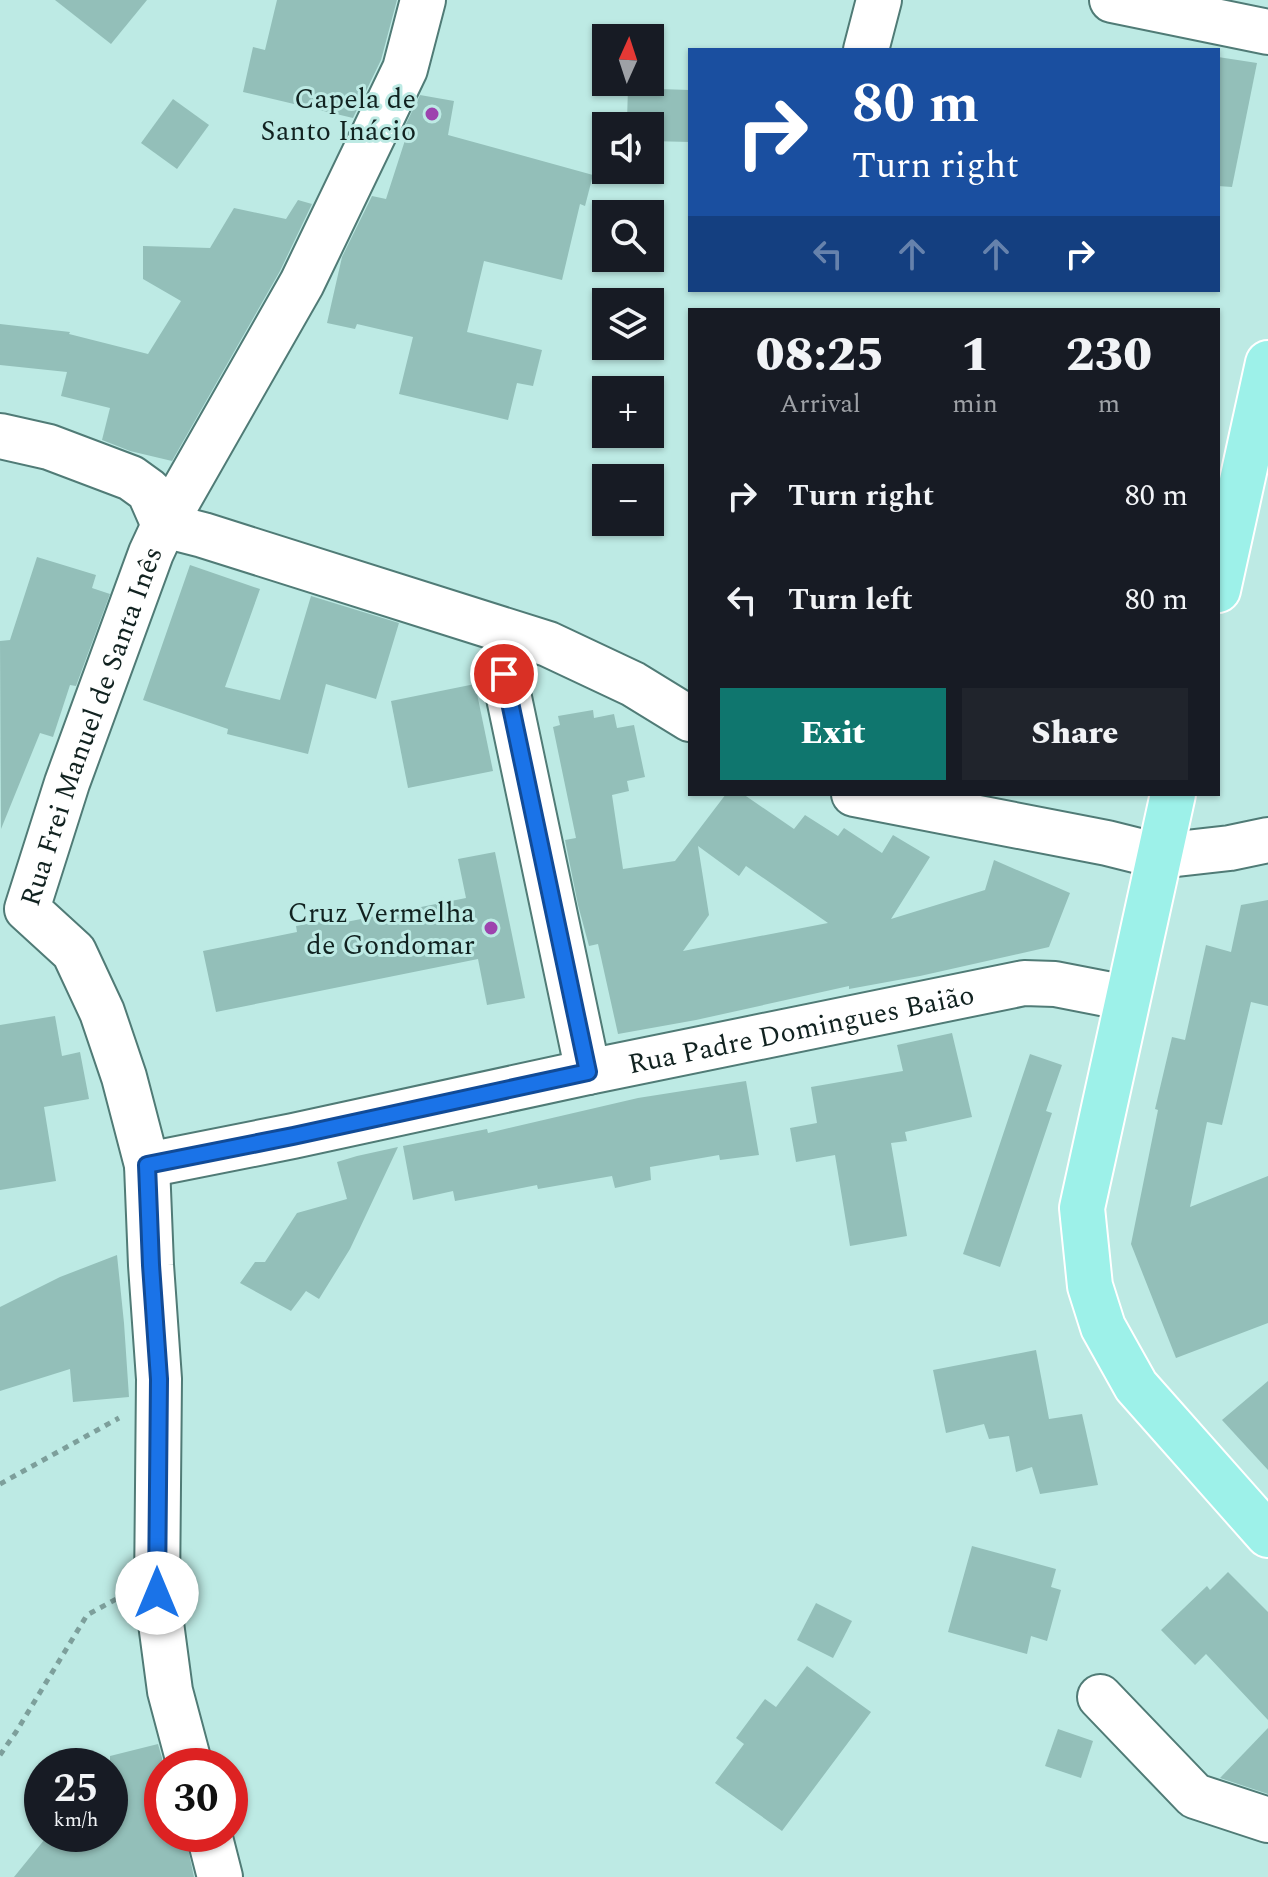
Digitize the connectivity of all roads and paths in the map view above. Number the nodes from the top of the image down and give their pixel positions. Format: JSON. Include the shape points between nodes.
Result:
{"nodes":[{"id":1,"x":423,"y":0,"type":"edge"},
{"id":2,"x":879,"y":0,"type":"edge"},
{"id":3,"x":1112,"y":0,"type":"edge"},
{"id":4,"x":1268,"y":32,"type":"edge"},
{"id":5,"x":867,"y":48,"type":"edge"},
{"id":6,"x":1268,"y":363,"type":"edge"},
{"id":7,"x":0,"y":436,"type":"edge"},
{"id":8,"x":164,"y":525,"type":"junction"},
{"id":9,"x":1220,"y":581,"type":"edge"},
{"id":10,"x":504,"y":674,"type":"dead end"},
{"id":11,"x":688,"y":718,"type":"edge"},
{"id":12,"x":864,"y":796,"type":"edge"},
{"id":13,"x":1173,"y":796,"type":"edge"},
{"id":14,"x":1268,"y":840,"type":"edge"},
{"id":15,"x":1159,"y":856,"type":"junction"},
{"id":16,"x":14,"y":906,"type":"edge"},
{"id":17,"x":1127,"y":998,"type":"junction"},
{"id":18,"x":588,"y":1072,"type":"junction"},
{"id":19,"x":147,"y":1165,"type":"junction"},
{"id":20,"x":158,"y":1405,"type":"junction"},
{"id":21,"x":0,"y":1484,"type":"edge"},
{"id":22,"x":1268,"y":1535,"type":"edge"},
{"id":23,"x":157,"y":1593,"type":"junction"},
{"id":24,"x":1100,"y":1697,"type":"dead end"},
{"id":25,"x":185,"y":1748,"type":"edge"},
{"id":26,"x":0,"y":1755,"type":"edge"},
{"id":27,"x":1268,"y":1820,"type":"edge"},
{"id":28,"x":214,"y":1852,"type":"edge"},
{"id":29,"x":220,"y":1877,"type":"edge"}],
"edges":[{"from":1,"to":8,"type":"street","name":"Rua Frei Manuel de Santa Inês","via":[[405,69],[302,283]]},
{"from":2,"to":5,"type":"street"},
{"from":3,"to":4,"type":"street"},
{"from":6,"to":9,"type":"main road"},
{"from":7,"to":8,"type":"street","via":[[49,447],[131,478],[149,491]]},
{"from":8,"to":11,"type":"street","via":[[548,644],[633,684]]},
{"from":8,"to":16,"type":"street","name":"Rua Frei Manuel de Santa Inês","via":[[67,783]]},
{"from":10,"to":18,"type":"street"},
{"from":12,"to":15,"type":"street"},
{"from":13,"to":15,"type":"main road"},
{"from":14,"to":15,"type":"street"},
{"from":15,"to":17,"type":"main road"},
{"from":16,"to":19,"type":"street","name":"Rua Frei Manuel de Santa Inês","via":[[74,952],[102,1012]]},
{"from":17,"to":18,"type":"street","name":"Rua Padre Domingues Baião","via":[[1024,983]]},
{"from":17,"to":22,"type":"main road","via":[[1082,1208],[1090,1286],[1103,1327],[1136,1386]]},
{"from":18,"to":19,"type":"street","name":"Rua Padre Domingues Baião"},
{"from":19,"to":20,"type":"street","name":"Rua Frei Manuel de Santa Inês"},
{"from":20,"to":21,"type":"path","via":[[117,1418]]},
{"from":20,"to":23,"type":"street","name":"Rua Frei Manuel de Santa Inês"},
{"from":23,"to":25,"type":"street","name":"Rua Frei Manuel de Santa Inês","via":[[170,1691]]},
{"from":23,"to":26,"type":"path","via":[[117,1597],[87,1615]]},
{"from":24,"to":27,"type":"street","via":[[1195,1796]]},
{"from":28,"to":29,"type":"street"}]}
